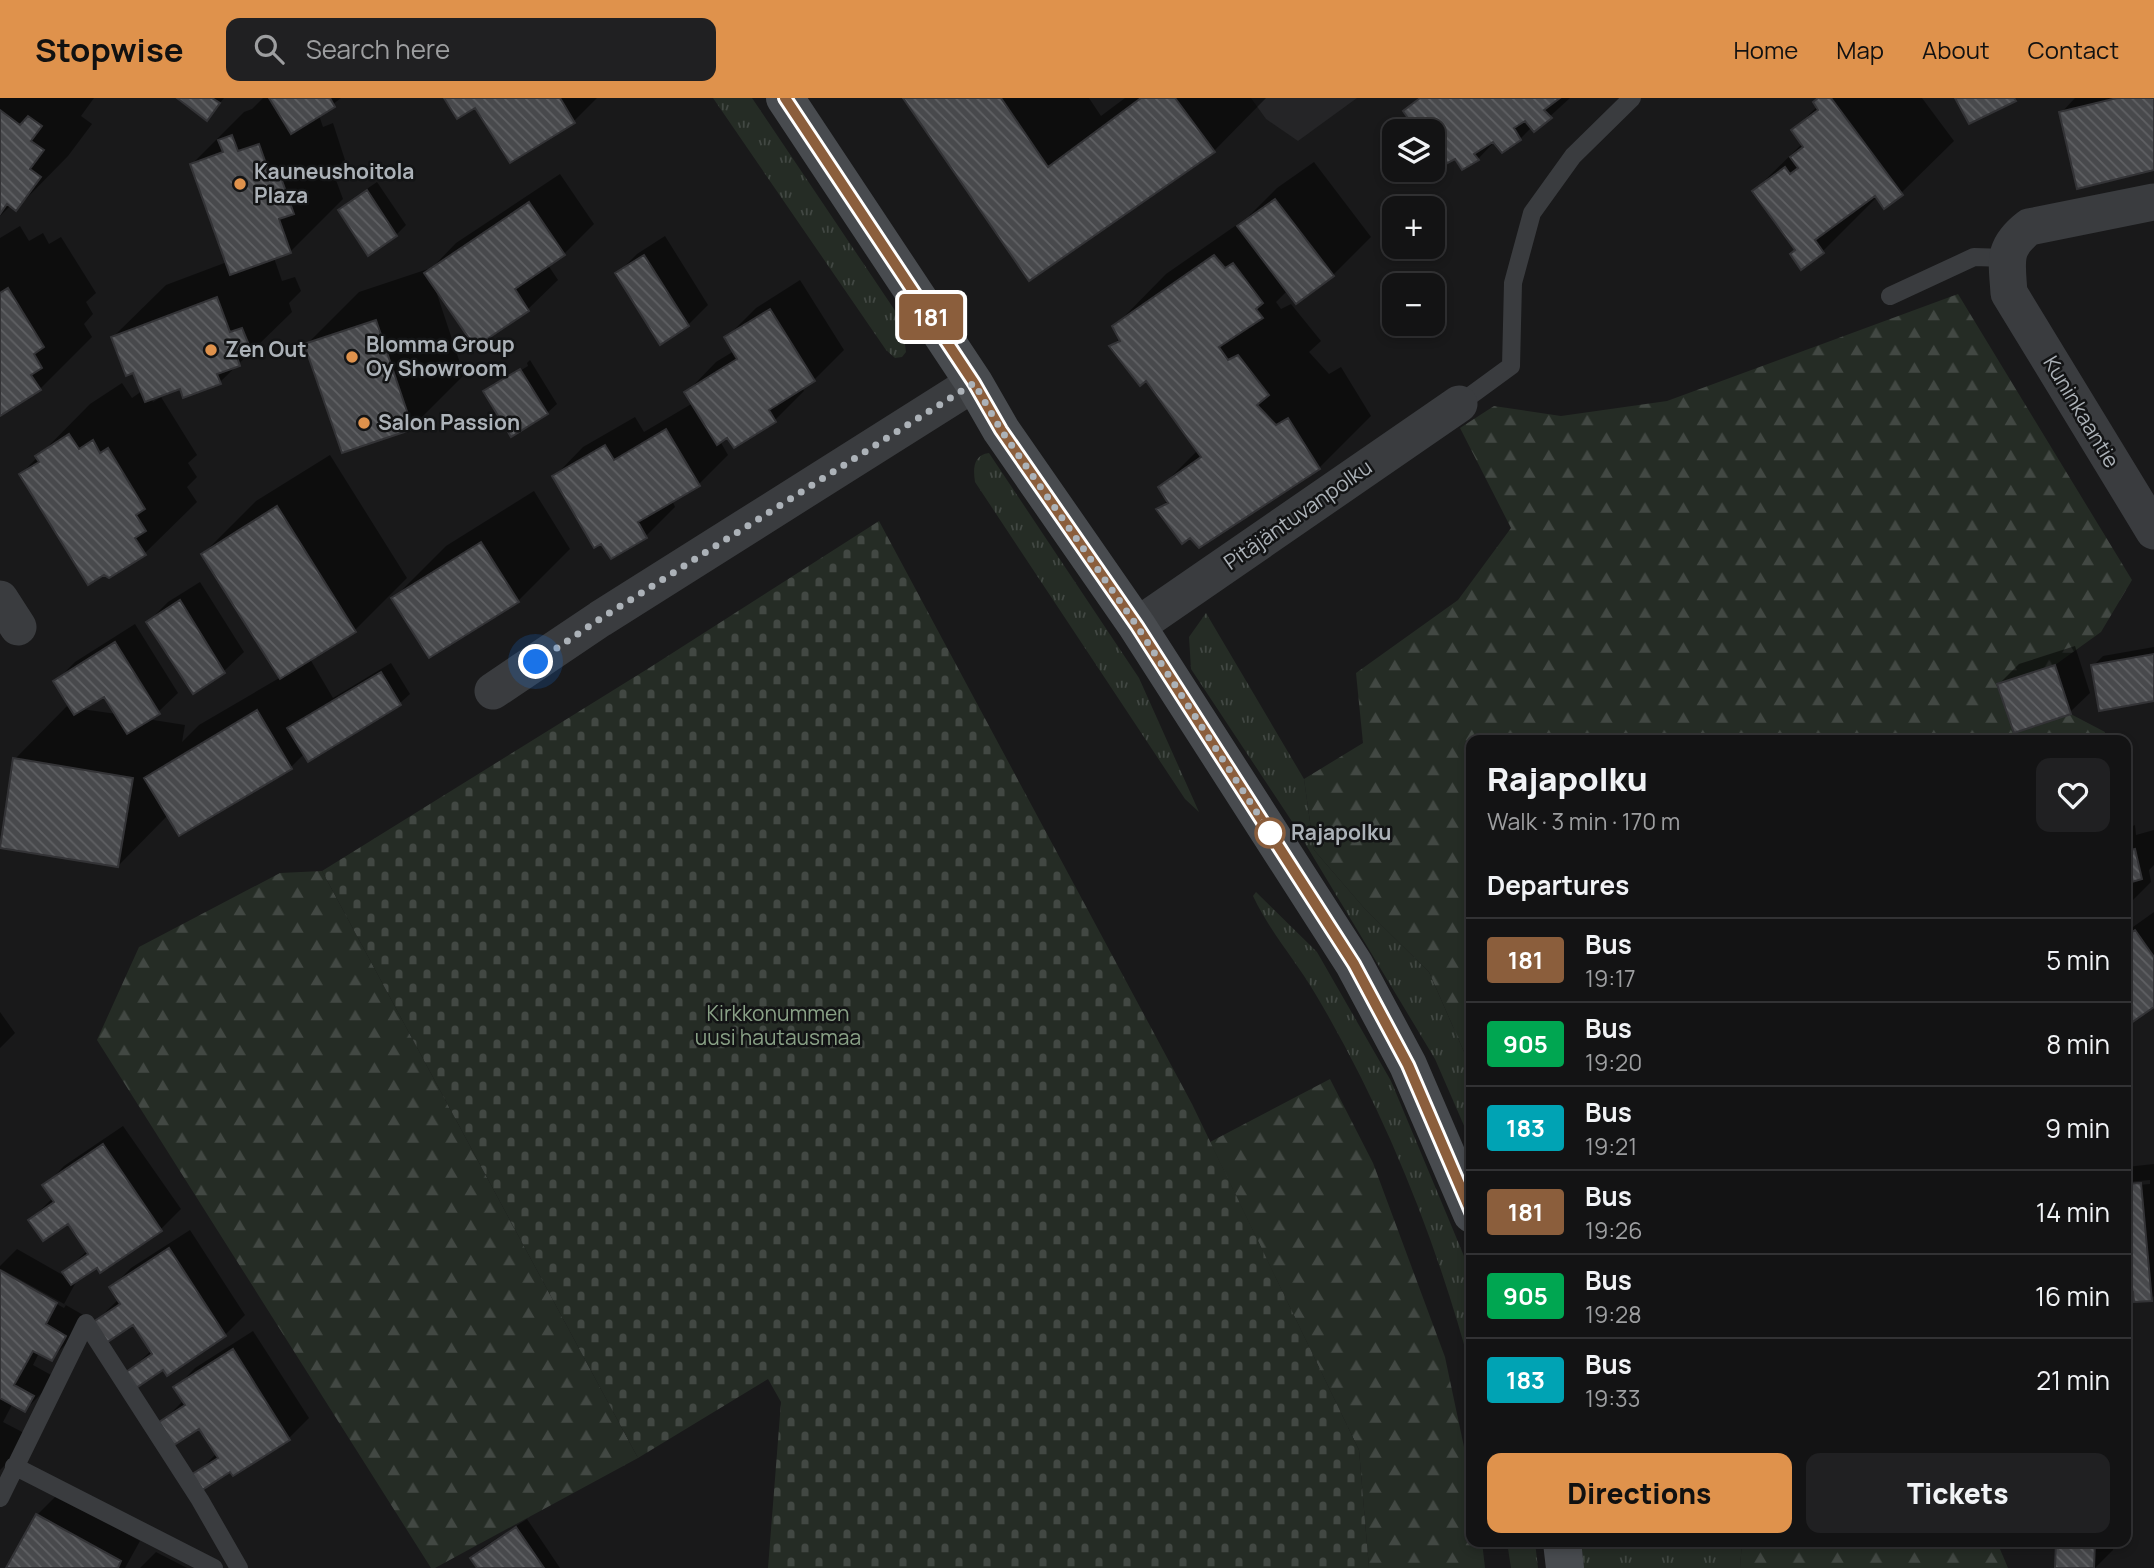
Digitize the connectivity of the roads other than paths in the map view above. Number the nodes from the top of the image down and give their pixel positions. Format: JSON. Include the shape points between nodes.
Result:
{"nodes":[{"id":1,"x":785,"y":98,"type":"edge"},
{"id":2,"x":1632,"y":98,"type":"edge"},
{"id":3,"x":2154,"y":202,"type":"edge"},
{"id":4,"x":2008,"y":276,"type":"junction"},
{"id":5,"x":1890,"y":296,"type":"dead end"},
{"id":6,"x":974,"y":383,"type":"junction"},
{"id":7,"x":1459,"y":404,"type":"joint"},
{"id":8,"x":2154,"y":531,"type":"edge"},
{"id":9,"x":1137,"y":626,"type":"junction"},
{"id":10,"x":494,"y":691,"type":"dead end"},
{"id":11,"x":1466,"y":1200,"type":"edge"},
{"id":12,"x":14,"y":1466,"type":"junction"},
{"id":13,"x":0,"y":1498,"type":"edge"},
{"id":14,"x":1563,"y":1547,"type":"edge"},
{"id":15,"x":214,"y":1568,"type":"edge"},
{"id":16,"x":239,"y":1568,"type":"edge"},
{"id":17,"x":1565,"y":1568,"type":"edge"}],
"edges":[{"from":1,"to":6,"type":"street"},
{"from":2,"to":7,"type":"lane","via":[[1573,156],[1532,213],[1513,283],[1511,366]]},
{"from":3,"to":4,"type":"street","via":[[2029,228],[2014,239]]},
{"from":4,"to":5,"type":"lane","via":[[1974,257]]},
{"from":4,"to":8,"type":"street","name":"Kuninkaantie"},
{"from":6,"to":9,"type":"street","via":[[1001,430]]},
{"from":6,"to":10,"type":"street"},
{"from":7,"to":9,"type":"street","name":"Pitäjäntuvanpolku"},
{"from":9,"to":11,"type":"street","via":[[1354,964],[1408,1065]]},
{"from":12,"to":13,"type":"lane"},
{"from":12,"to":15,"type":"lane"},
{"from":12,"to":16,"type":"lane","via":[[86,1322]]},
{"from":14,"to":17,"type":"street"}]}
